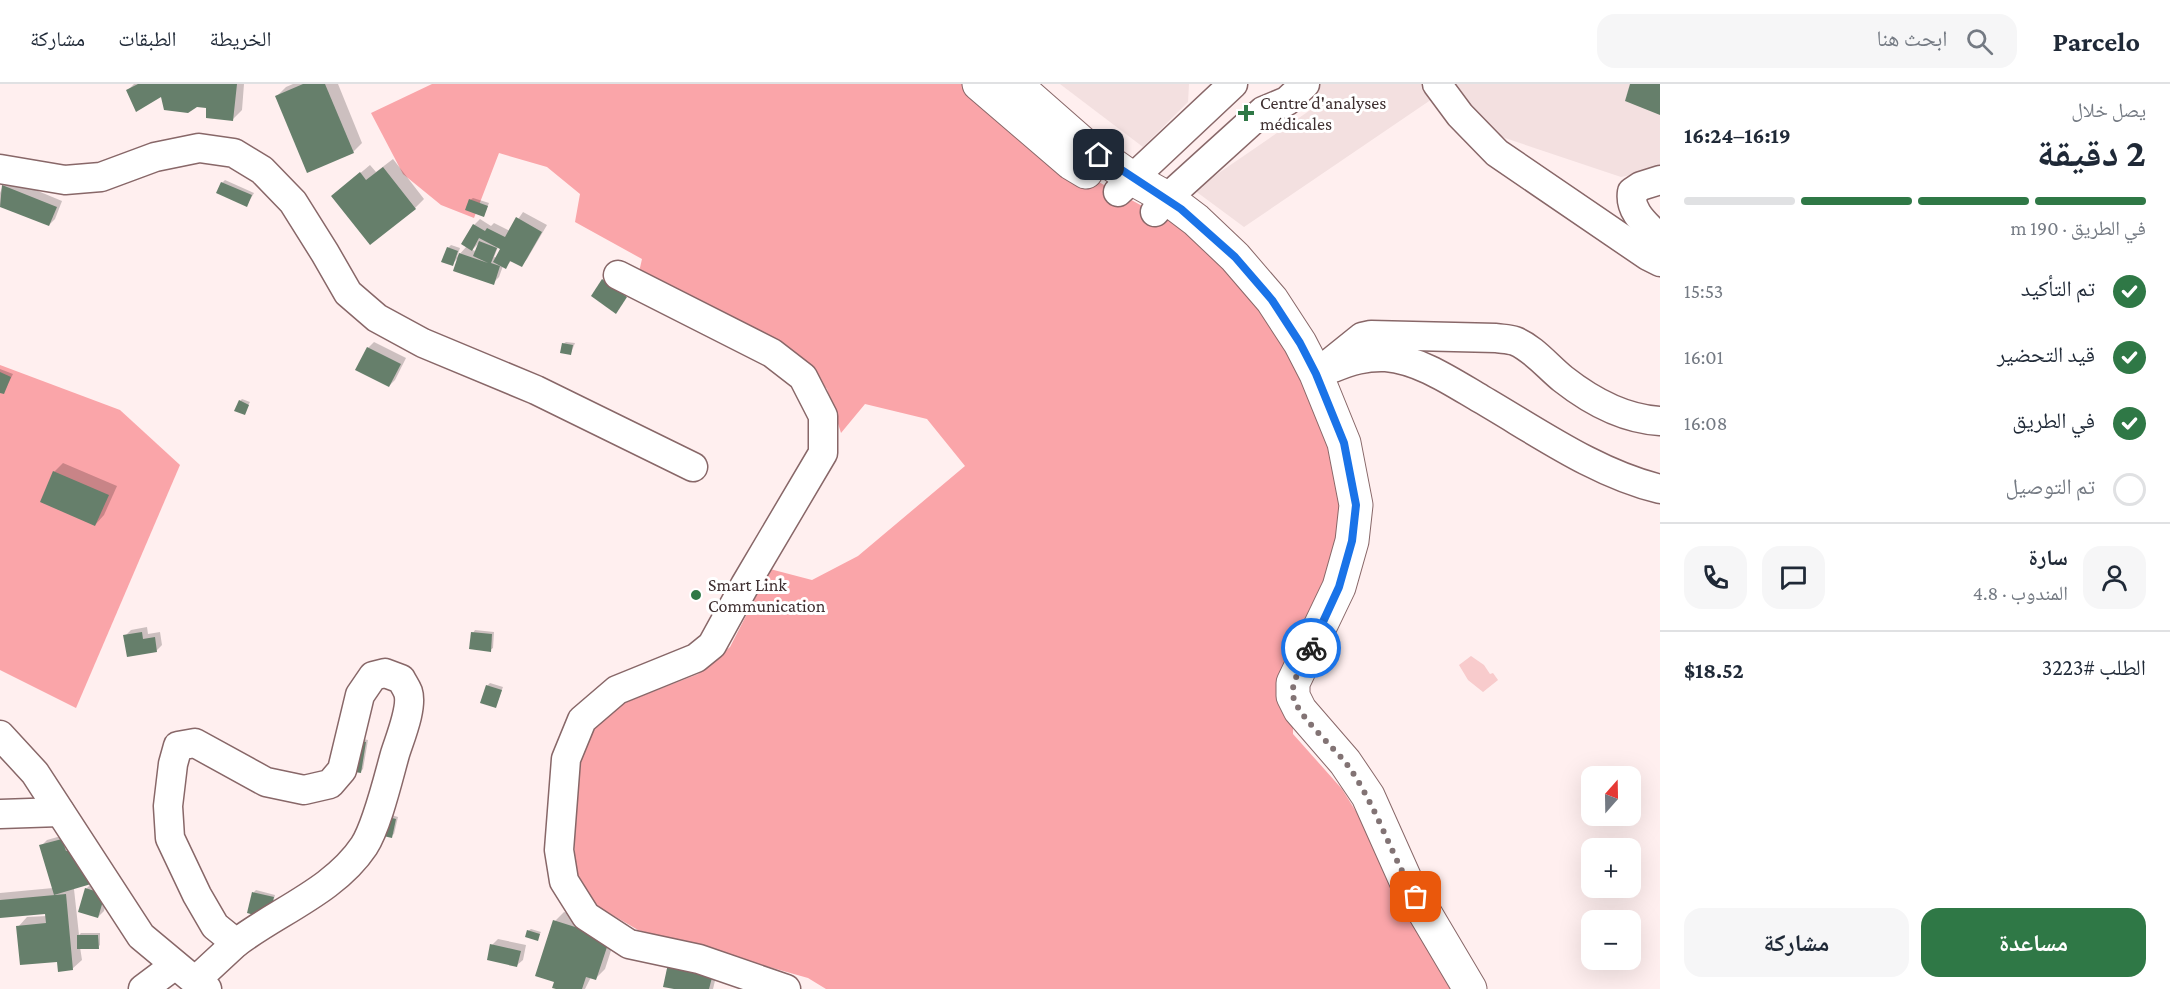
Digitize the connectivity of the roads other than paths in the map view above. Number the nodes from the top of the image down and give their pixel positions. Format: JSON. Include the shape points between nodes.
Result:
{"nodes":[{"id":1,"x":979,"y":84,"type":"edge"},
{"id":2,"x":1015,"y":84,"type":"edge"},
{"id":3,"x":1233,"y":84,"type":"edge"},
{"id":4,"x":1305,"y":84,"type":"edge"},
{"id":5,"x":1437,"y":84,"type":"edge"},
{"id":6,"x":0,"y":169,"type":"edge"},
{"id":7,"x":1660,"y":180,"type":"edge"},
{"id":8,"x":1125,"y":185,"type":"junction"},
{"id":9,"x":1161,"y":205,"type":"junction"},
{"id":10,"x":1660,"y":239,"type":"edge"},
{"id":11,"x":1660,"y":262,"type":"edge"},
{"id":12,"x":618,"y":275,"type":"dead end"},
{"id":13,"x":1316,"y":374,"type":"junction"},
{"id":14,"x":1660,"y":421,"type":"edge"},
{"id":15,"x":693,"y":467,"type":"dead end"},
{"id":16,"x":1660,"y":489,"type":"edge"},
{"id":17,"x":0,"y":735,"type":"edge"},
{"id":18,"x":60,"y":812,"type":"junction"},
{"id":19,"x":0,"y":814,"type":"edge"},
{"id":20,"x":236,"y":943,"type":"junction"},
{"id":21,"x":192,"y":978,"type":"edge"},
{"id":22,"x":143,"y":989,"type":"edge"},
{"id":23,"x":786,"y":989,"type":"edge"},
{"id":24,"x":1470,"y":989,"type":"edge"}],
"edges":[{"from":1,"to":8,"type":"main road","via":[[1071,163]]},
{"from":2,"to":8,"type":"main road"},
{"from":3,"to":8,"type":"street"},
{"from":4,"to":9,"type":"street","via":[[1287,100],[1263,111]]},
{"from":5,"to":11,"type":"street","via":[[1497,153]]},
{"from":6,"to":15,"type":"street","via":[[64,180],[101,177],[155,157],[199,148],[234,153],[262,170],[293,202],[348,293],[377,318]]},
{"from":7,"to":10,"type":"street","via":[[1632,192],[1631,200],[1634,211]]},
{"from":8,"to":9,"type":"main road"},
{"from":9,"to":13,"type":"main road","via":[[1196,220],[1235,257],[1272,300]]},
{"from":12,"to":23,"type":"street","via":[[772,353],[803,378],[824,416],[823,453],[712,645],[696,658],[617,690],[582,720],[566,759],[559,850],[564,881],[586,916],[629,944],[699,959]]},
{"from":13,"to":14,"type":"street","via":[[1371,335],[1496,338],[1515,341],[1528,349],[1592,400],[1644,420]]},
{"from":13,"to":16,"type":"street","via":[[1368,357],[1412,363],[1451,381],[1596,467]]},
{"from":13,"to":24,"type":"main road","via":[[1344,443],[1356,505],[1352,541],[1339,587],[1293,683],[1293,696],[1368,796],[1407,881]]},
{"from":17,"to":18,"type":"street","via":[[35,773]]},
{"from":18,"to":19,"type":"street"},
{"from":18,"to":21,"type":"street","via":[[141,936]]},
{"from":20,"to":20,"type":"street","via":[[215,926],[170,838],[168,806],[178,746],[195,743],[266,782],[304,790],[330,784],[342,770],[360,695],[373,676],[385,673],[401,679],[409,694],[406,719],[365,845],[313,894]]},
{"from":20,"to":21,"type":"street"},
{"from":21,"to":22,"type":"street"}]}
